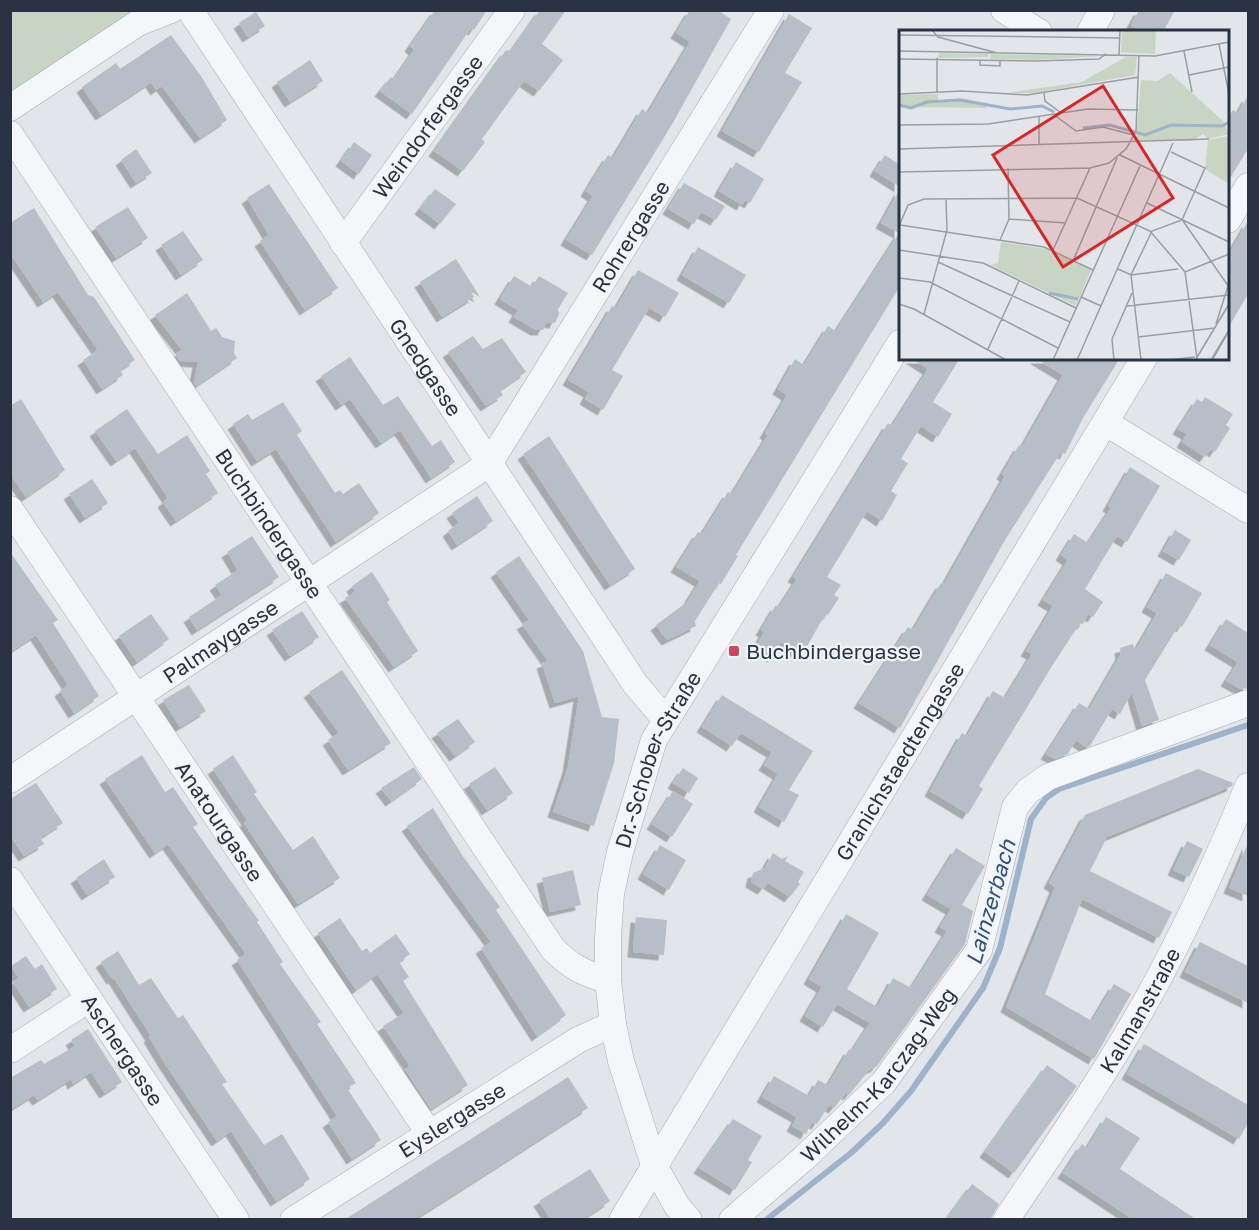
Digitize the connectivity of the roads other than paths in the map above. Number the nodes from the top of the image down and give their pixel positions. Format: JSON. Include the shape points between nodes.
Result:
{"nodes":[{"id":1,"x":171,"y":10,"type":"edge"},
{"id":2,"x":190,"y":10,"type":"edge"},
{"id":3,"x":512,"y":10,"type":"edge"},
{"id":4,"x":771,"y":10,"type":"edge"},
{"id":5,"x":1004,"y":10,"type":"edge"},
{"id":6,"x":1102,"y":10,"type":"edge"},
{"id":7,"x":1036,"y":30,"type":"edge"},
{"id":8,"x":1091,"y":30,"type":"edge"},
{"id":9,"x":10,"y":108,"type":"edge"},
{"id":10,"x":10,"y":134,"type":"edge"},
{"id":11,"x":1248,"y":186,"type":"edge"},
{"id":12,"x":1229,"y":217,"type":"edge"},
{"id":13,"x":343,"y":243,"type":"junction"},
{"id":14,"x":899,"y":345,"type":"edge"},
{"id":15,"x":1143,"y":360,"type":"edge"},
{"id":16,"x":1106,"y":423,"type":"junction"},
{"id":17,"x":489,"y":464,"type":"junction"},
{"id":18,"x":10,"y":509,"type":"edge"},
{"id":19,"x":1248,"y":510,"type":"edge"},
{"id":20,"x":310,"y":585,"type":"junction"},
{"id":21,"x":136,"y":697,"type":"junction"},
{"id":22,"x":1248,"y":703,"type":"edge"},
{"id":23,"x":666,"y":720,"type":"junction"},
{"id":24,"x":10,"y":780,"type":"edge"},
{"id":25,"x":1248,"y":786,"type":"edge"},
{"id":26,"x":10,"y":880,"type":"edge"},
{"id":27,"x":608,"y":980,"type":"junction"},
{"id":28,"x":89,"y":999,"type":"junction"},
{"id":29,"x":613,"y":1024,"type":"junction"},
{"id":30,"x":10,"y":1050,"type":"edge"},
{"id":31,"x":429,"y":1133,"type":"junction"},
{"id":32,"x":654,"y":1165,"type":"junction"},
{"id":33,"x":236,"y":1220,"type":"edge"},
{"id":34,"x":293,"y":1220,"type":"edge"},
{"id":35,"x":622,"y":1220,"type":"edge"},
{"id":36,"x":689,"y":1220,"type":"edge"},
{"id":37,"x":732,"y":1220,"type":"edge"},
{"id":38,"x":1006,"y":1220,"type":"edge"}],
"edges":[{"from":1,"to":9,"type":"street","via":[[138,23]]},
{"from":2,"to":13,"type":"street","name":"Gnedgasse"},
{"from":3,"to":13,"type":"street","name":"Weindorfergasse"},
{"from":4,"to":17,"type":"street","name":"Rohrergasse"},
{"from":5,"to":7,"type":"street"},
{"from":6,"to":8,"type":"street"},
{"from":10,"to":20,"type":"street","name":"Buchbindergasse"},
{"from":11,"to":12,"type":"street"},
{"from":13,"to":17,"type":"street","name":"Gnedgasse"},
{"from":14,"to":23,"type":"street","name":"Dr.-Schober-Straße"},
{"from":15,"to":16,"type":"street","name":"Granichstaedtengasse"},
{"from":16,"to":19,"type":"street"},
{"from":16,"to":32,"type":"street","name":"Granichstaedtengasse"},
{"from":17,"to":20,"type":"street","name":"Palmaygasse"},
{"from":17,"to":23,"type":"street","name":"Gnedgasse","via":[[636,685]]},
{"from":18,"to":21,"type":"street","name":"Anatourgasse"},
{"from":20,"to":21,"type":"street","name":"Palmaygasse"},
{"from":20,"to":27,"type":"street","name":"Buchbindergasse","via":[[553,949],[570,966]]},
{"from":21,"to":24,"type":"street","name":"Palmaygasse"},
{"from":21,"to":31,"type":"street","name":"Anatourgasse"},
{"from":22,"to":37,"type":"street","name":"Wilhelm-Karczag-Weg","via":[[1048,777],[1028,791],[1015,807],[979,950],[973,959],[884,1082]]},
{"from":23,"to":27,"type":"street","name":"Dr.-Schober-Straße","via":[[654,740],[620,852],[611,894]]},
{"from":25,"to":38,"type":"street","name":"Kalmanstraße","via":[[1148,997]]},
{"from":26,"to":28,"type":"street","name":"Aschergasse"},
{"from":27,"to":29,"type":"street","name":"Dr.-Schober-Straße"},
{"from":28,"to":30,"type":"street"},
{"from":28,"to":33,"type":"street","name":"Aschergasse"},
{"from":29,"to":31,"type":"street","name":"Eyslergasse","via":[[578,1040]]},
{"from":29,"to":32,"type":"street","name":"Dr.-Schober-Straße","via":[[623,1070]]},
{"from":31,"to":34,"type":"street","name":"Eyslergasse"},
{"from":32,"to":35,"type":"street","name":"Granichstaedtengasse"},
{"from":32,"to":36,"type":"street","name":"Dr.-Schober-Straße"}]}
